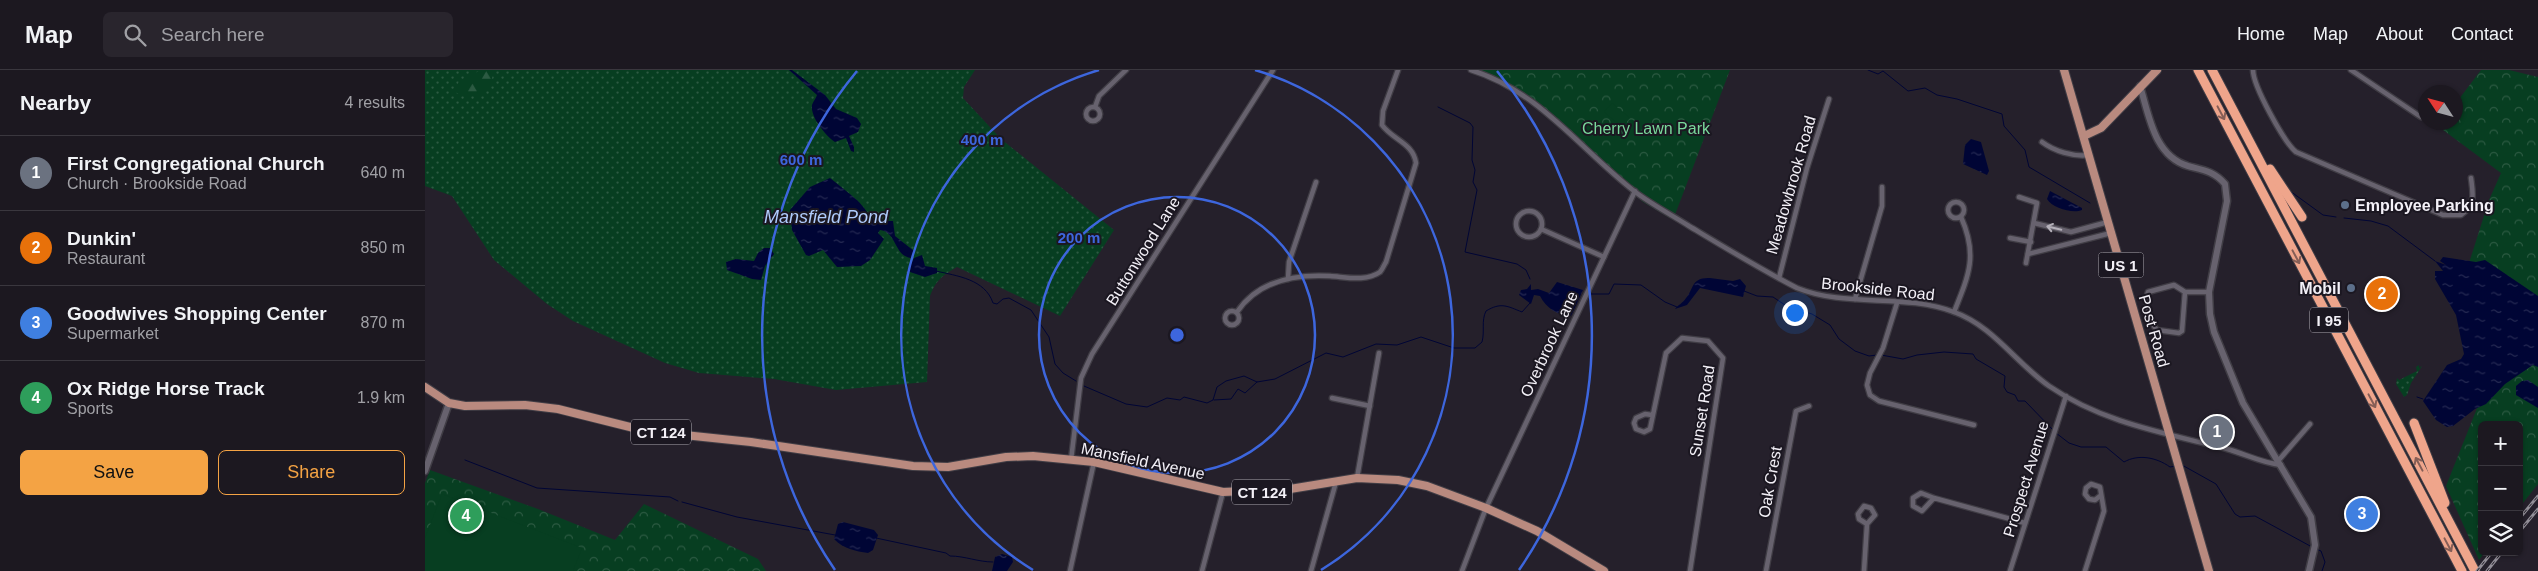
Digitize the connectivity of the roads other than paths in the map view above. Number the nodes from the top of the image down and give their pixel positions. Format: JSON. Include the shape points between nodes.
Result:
{"nodes":[{"id":1,"x":1127,"y":70,"type":"edge"},
{"id":2,"x":1273,"y":70,"type":"edge"},
{"id":3,"x":1398,"y":70,"type":"edge"},
{"id":4,"x":1471,"y":70,"type":"edge"},
{"id":5,"x":2064,"y":70,"type":"edge"},
{"id":6,"x":2157,"y":70,"type":"edge"},
{"id":7,"x":2198,"y":70,"type":"edge"},
{"id":8,"x":2211,"y":70,"type":"edge"},
{"id":9,"x":2253,"y":70,"type":"edge"},
{"id":10,"x":2351,"y":70,"type":"edge"},
{"id":11,"x":2140,"y":86,"type":"junction"},
{"id":12,"x":2222,"y":91,"type":"junction"},
{"id":13,"x":1829,"y":99,"type":"dead end"},
{"id":14,"x":1095,"y":107,"type":"dead end"},
{"id":15,"x":2418,"y":115,"type":"edge"},
{"id":16,"x":2084,"y":136,"type":"junction"},
{"id":17,"x":2042,"y":142,"type":"dead end"},
{"id":18,"x":2089,"y":155,"type":"junction"},
{"id":19,"x":2471,"y":178,"type":"dead end"},
{"id":20,"x":1316,"y":182,"type":"dead end"},
{"id":21,"x":1882,"y":187,"type":"dead end"},
{"id":22,"x":1635,"y":191,"type":"junction"},
{"id":23,"x":2019,"y":197,"type":"dead end"},
{"id":24,"x":1961,"y":217,"type":"dead end"},
{"id":25,"x":2301,"y":217,"type":"dead end"},
{"id":26,"x":2108,"y":222,"type":"junction"},
{"id":27,"x":2034,"y":223,"type":"junction"},
{"id":28,"x":1541,"y":229,"type":"junction"},
{"id":29,"x":2077,"y":230,"type":"junction"},
{"id":30,"x":2111,"y":233,"type":"junction"},
{"id":31,"x":2010,"y":238,"type":"dead end"},
{"id":32,"x":2081,"y":241,"type":"junction"},
{"id":33,"x":2031,"y":242,"type":"junction"},
{"id":34,"x":2028,"y":254,"type":"junction"},
{"id":35,"x":1604,"y":257,"type":"junction"},
{"id":36,"x":2026,"y":262,"type":"dead end"},
{"id":37,"x":1779,"y":278,"type":"junction"},
{"id":38,"x":1288,"y":279,"type":"junction"},
{"id":39,"x":2185,"y":292,"type":"junction"},
{"id":40,"x":2209,"y":292,"type":"junction"},
{"id":41,"x":1855,"y":299,"type":"junction"},
{"id":42,"x":1897,"y":303,"type":"junction"},
{"id":43,"x":1237,"y":312,"type":"dead end"},
{"id":44,"x":1954,"y":312,"type":"junction"},
{"id":45,"x":1379,"y":353,"type":"dead end"},
{"id":46,"x":425,"y":386,"type":"edge"},
{"id":47,"x":2066,"y":396,"type":"junction"},
{"id":48,"x":1332,"y":398,"type":"dead end"},
{"id":49,"x":449,"y":403,"type":"junction"},
{"id":50,"x":1370,"y":406,"type":"junction"},
{"id":51,"x":1809,"y":406,"type":"dead end"},
{"id":52,"x":1652,"y":415,"type":"junction"},
{"id":53,"x":2414,"y":423,"type":"dead end"},
{"id":54,"x":2310,"y":424,"type":"dead end"},
{"id":55,"x":1974,"y":425,"type":"dead end"},
{"id":56,"x":2169,"y":436,"type":"junction"},
{"id":57,"x":1071,"y":460,"type":"junction"},
{"id":58,"x":1094,"y":462,"type":"junction"},
{"id":59,"x":2280,"y":463,"type":"junction"},
{"id":60,"x":425,"y":471,"type":"edge"},
{"id":61,"x":1357,"y":478,"type":"junction"},
{"id":62,"x":1336,"y":482,"type":"junction"},
{"id":63,"x":1223,"y":492,"type":"junction"},
{"id":64,"x":2100,"y":496,"type":"dead end"},
{"id":65,"x":1934,"y":498,"type":"junction"},
{"id":66,"x":1486,"y":508,"type":"junction"},
{"id":67,"x":2025,"y":523,"type":"junction"},
{"id":68,"x":1867,"y":524,"type":"dead end"},
{"id":69,"x":2467,"y":556,"type":"junction"},
{"id":70,"x":2461,"y":570,"type":"edge"},
{"id":71,"x":1070,"y":571,"type":"edge"},
{"id":72,"x":1201,"y":571,"type":"edge"},
{"id":73,"x":1311,"y":571,"type":"edge"},
{"id":74,"x":1461,"y":571,"type":"edge"},
{"id":75,"x":1604,"y":571,"type":"edge"},
{"id":76,"x":1690,"y":571,"type":"edge"},
{"id":77,"x":1767,"y":571,"type":"edge"},
{"id":78,"x":1864,"y":571,"type":"edge"},
{"id":79,"x":2010,"y":571,"type":"edge"},
{"id":80,"x":2085,"y":571,"type":"edge"},
{"id":81,"x":2209,"y":571,"type":"edge"},
{"id":82,"x":2309,"y":571,"type":"edge"},
{"id":83,"x":2475,"y":571,"type":"edge"}],
"edges":[{"from":1,"to":14,"type":"street","via":[[1099,96]]},
{"from":2,"to":57,"type":"street","name":"Buttonwood Lane","via":[[1092,354],[1080,384]]},
{"from":3,"to":38,"type":"street","via":[[1383,110],[1382,125],[1388,134],[1410,147],[1416,163],[1387,262],[1380,271],[1363,278],[1313,276]]},
{"from":4,"to":22,"type":"street","name":"Brookside Road","via":[[1497,79],[1528,97]]},
{"from":5,"to":16,"type":"main road","name":"Post Road","number":"US 1"},
{"from":6,"to":11,"type":"main road"},
{"from":7,"to":70,"type":"highway","number":"I 95","one_way":true},
{"from":8,"to":12,"type":"highway","number":"I 95"},
{"from":9,"to":19,"type":"street","via":[[2260,91],[2286,141],[2296,152],[2448,216],[2461,215],[2471,205],[2474,199]]},
{"from":10,"to":15,"type":"street"},
{"from":11,"to":16,"type":"main road","via":[[2101,128]]},
{"from":11,"to":40,"type":"street","via":[[2156,137],[2166,153],[2182,164],[2211,171],[2225,184],[2227,201]]},
{"from":12,"to":25,"type":"highway"},
{"from":69,"to":12,"type":"highway","number":"I 95","one_way":true},
{"from":13,"to":37,"type":"street","name":"Meadowbrook Road","via":[[1807,168]]},
{"from":16,"to":18,"type":"main road","name":"Post Road","number":"US 1"},
{"from":17,"to":18,"type":"street","via":[[2063,152]]},
{"from":18,"to":26,"type":"main road","name":"Post Road","number":"US 1"},
{"from":20,"to":38,"type":"street","via":[[1289,262]]},
{"from":21,"to":41,"type":"street","via":[[1882,206]]},
{"from":22,"to":35,"type":"street","name":"Overbrook Lane"},
{"from":22,"to":37,"type":"street","name":"Brookside Road"},
{"from":23,"to":27,"type":"street","via":[[2037,203]]},
{"from":24,"to":44,"type":"street","via":[[1970,242],[1971,270]]},
{"from":26,"to":29,"type":"street"},
{"from":26,"to":30,"type":"main road","name":"Post Road","number":"US 1"},
{"from":29,"to":27,"type":"street","one_way":true,"via":[[2071,232]]},
{"from":27,"to":33,"type":"street"},
{"from":28,"to":28,"type":"street","via":[[1542,221],[1534,211],[1522,212],[1517,219],[1517,231],[1524,236],[1532,237]]},
{"from":28,"to":35,"type":"street"},
{"from":29,"to":32,"type":"street"},
{"from":30,"to":32,"type":"street"},
{"from":30,"to":56,"type":"main road","name":"Post Road","number":"US 1"},
{"from":31,"to":33,"type":"street"},
{"from":32,"to":34,"type":"street"},
{"from":33,"to":34,"type":"street"},
{"from":34,"to":36,"type":"street"},
{"from":35,"to":66,"type":"street","name":"Overbrook Lane"},
{"from":37,"to":41,"type":"street","name":"Brookside Road","via":[[1817,296]]},
{"from":38,"to":43,"type":"street","via":[[1253,294]]},
{"from":39,"to":39,"type":"street","via":[[2174,285],[2148,292],[2146,300],[2157,330],[2182,332]]},
{"from":39,"to":40,"type":"street"},
{"from":40,"to":59,"type":"street","via":[[2214,332],[2231,377]]},
{"from":41,"to":42,"type":"street","name":"Brookside Road"},
{"from":42,"to":44,"type":"street","name":"Brookside Road","via":[[1927,305]]},
{"from":42,"to":55,"type":"street","via":[[1883,348],[1870,373],[1867,385],[1870,394],[1879,401]]},
{"from":44,"to":47,"type":"street","name":"Brookside Road","via":[[1978,323],[2037,376]]},
{"from":45,"to":50,"type":"street"},
{"from":46,"to":49,"type":"main road","name":"Mansfield Avenue","number":"CT 124"},
{"from":47,"to":56,"type":"street","name":"Brookside Road","via":[[2098,413]]},
{"from":47,"to":67,"type":"street","name":"Prospect Avenue"},
{"from":48,"to":50,"type":"street"},
{"from":49,"to":57,"type":"main road","name":"Mansfield Avenue","number":"CT 124","via":[[558,409],[646,430],[913,466],[948,467],[1006,457]]},
{"from":49,"to":60,"type":"street"},
{"from":50,"to":61,"type":"street"},
{"from":51,"to":77,"type":"street","name":"Oak Crest","via":[[1795,411]]},
{"from":52,"to":52,"type":"street","name":"Sunset Road","via":[[1648,431],[1636,428],[1636,418]]},
{"from":52,"to":76,"type":"street","name":"Sunset Road","via":[[1666,353],[1683,338],[1708,341],[1723,358]]},
{"from":53,"to":69,"type":"highway"},
{"from":54,"to":59,"type":"street"},
{"from":56,"to":59,"type":"street","name":"Brookside Road"},
{"from":56,"to":81,"type":"main road","name":"Post Road","number":"US 1"},
{"from":57,"to":58,"type":"main road","name":"Mansfield Avenue","number":"CT 124"},
{"from":58,"to":63,"type":"main road","name":"Mansfield Avenue","number":"CT 124"},
{"from":58,"to":71,"type":"street"},
{"from":59,"to":82,"type":"street","via":[[2311,517],[2315,545]]},
{"from":61,"to":62,"type":"main road","name":"Mansfield Avenue","number":"CT 124"},
{"from":61,"to":66,"type":"main road","name":"Mansfield Avenue","number":"CT 124","via":[[1398,480],[1427,486]]},
{"from":62,"to":63,"type":"main road","name":"Mansfield Avenue","number":"CT 124","via":[[1289,489]]},
{"from":62,"to":73,"type":"street"},
{"from":63,"to":72,"type":"street"},
{"from":64,"to":80,"type":"street","via":[[2105,511]]},
{"from":65,"to":65,"type":"street","via":[[1923,511],[1913,506],[1913,498],[1921,493]]},
{"from":65,"to":67,"type":"street"},
{"from":66,"to":74,"type":"street","name":"Overbrook Lane"},
{"from":66,"to":75,"type":"main road","name":"Mansfield Avenue","number":"CT 124","via":[[1537,531]]},
{"from":67,"to":79,"type":"street","name":"Prospect Avenue"},
{"from":68,"to":78,"type":"street"},
{"from":69,"to":83,"type":"highway","number":"I 95"}]}
